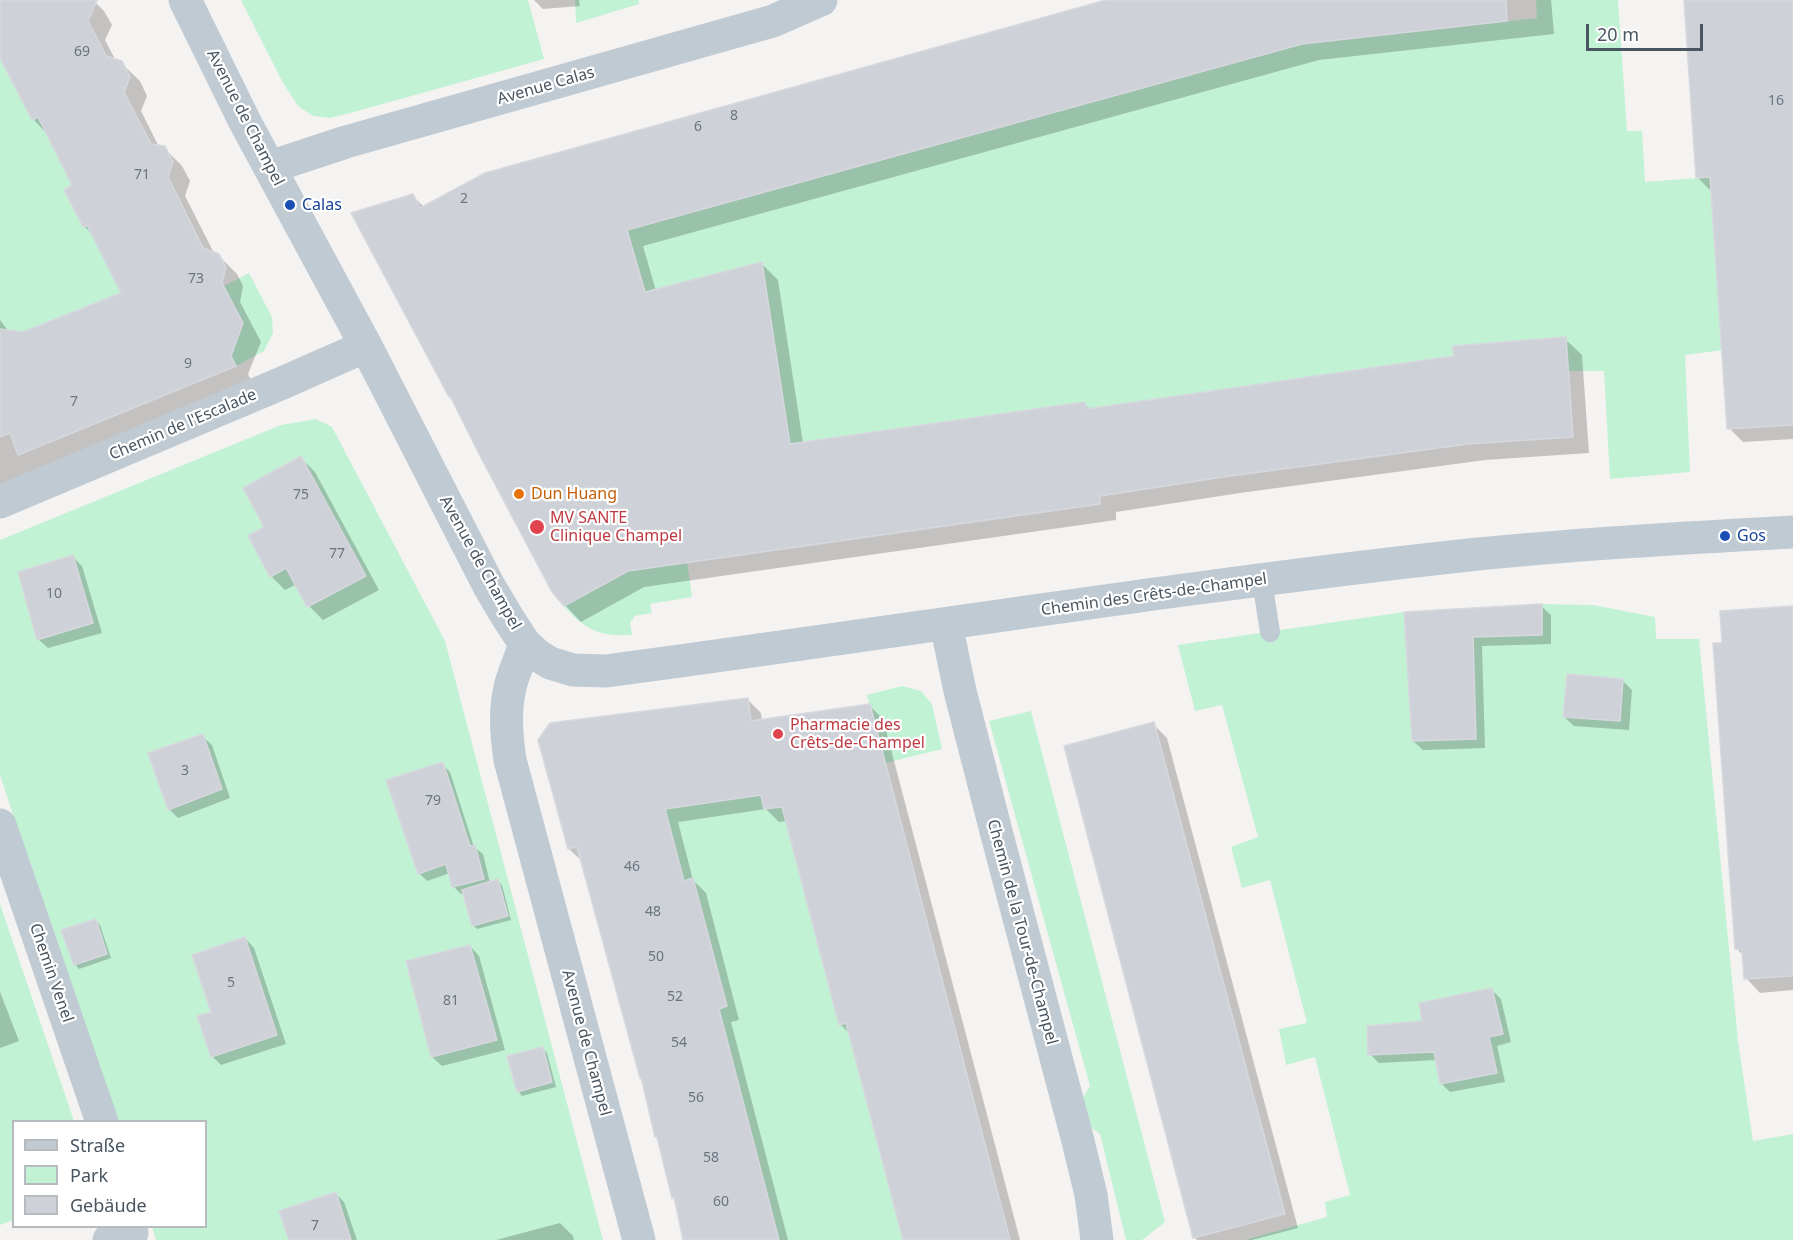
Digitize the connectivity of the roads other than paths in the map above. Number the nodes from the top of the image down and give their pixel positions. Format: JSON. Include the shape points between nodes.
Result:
{"nodes":[{"id":1,"x":184,"y":0,"type":"edge"},
{"id":2,"x":821,"y":0,"type":"edge"},
{"id":3,"x":270,"y":168,"type":"junction"},
{"id":4,"x":366,"y":346,"type":"junction"},
{"id":5,"x":0,"y":502,"type":"edge"},
{"id":6,"x":1793,"y":532,"type":"edge"},
{"id":7,"x":1262,"y":580,"type":"junction"},
{"id":8,"x":946,"y":624,"type":"junction"},
{"id":9,"x":1270,"y":632,"type":"dead end"},
{"id":10,"x":525,"y":644,"type":"junction"},
{"id":11,"x":0,"y":825,"type":"edge"},
{"id":12,"x":101,"y":1120,"type":"edge"},
{"id":13,"x":639,"y":1240,"type":"edge"},
{"id":14,"x":1097,"y":1240,"type":"edge"}],
"edges":[{"from":1,"to":3,"type":"street","name":"Avenue de Champel"},
{"from":2,"to":3,"type":"street","name":"Avenue Calas","via":[[773,21],[346,142]]},
{"from":3,"to":4,"type":"street","name":"Avenue de Champel"},
{"from":4,"to":5,"type":"street","name":"Chemin de l'Escalade"},
{"from":4,"to":10,"type":"street","name":"Avenue de Champel","via":[[489,586]]},
{"from":6,"to":7,"type":"street","name":"Chemin des Crêts-de-Champel","via":[[1482,554]]},
{"from":7,"to":8,"type":"street","name":"Chemin des Crêts-de-Champel"},
{"from":7,"to":9,"type":"lane"},
{"from":8,"to":10,"type":"street","name":"Chemin des Crêts-de-Champel","via":[[606,671],[573,670],[550,663]]},
{"from":8,"to":14,"type":"street","name":"Chemin de la Tour-de-Champel","via":[[971,735],[1078,1141]]},
{"from":10,"to":13,"type":"street","name":"Avenue de Champel","via":[[512,681],[507,712],[510,760]]},
{"from":11,"to":12,"type":"street","name":"Chemin Venel"}]}
